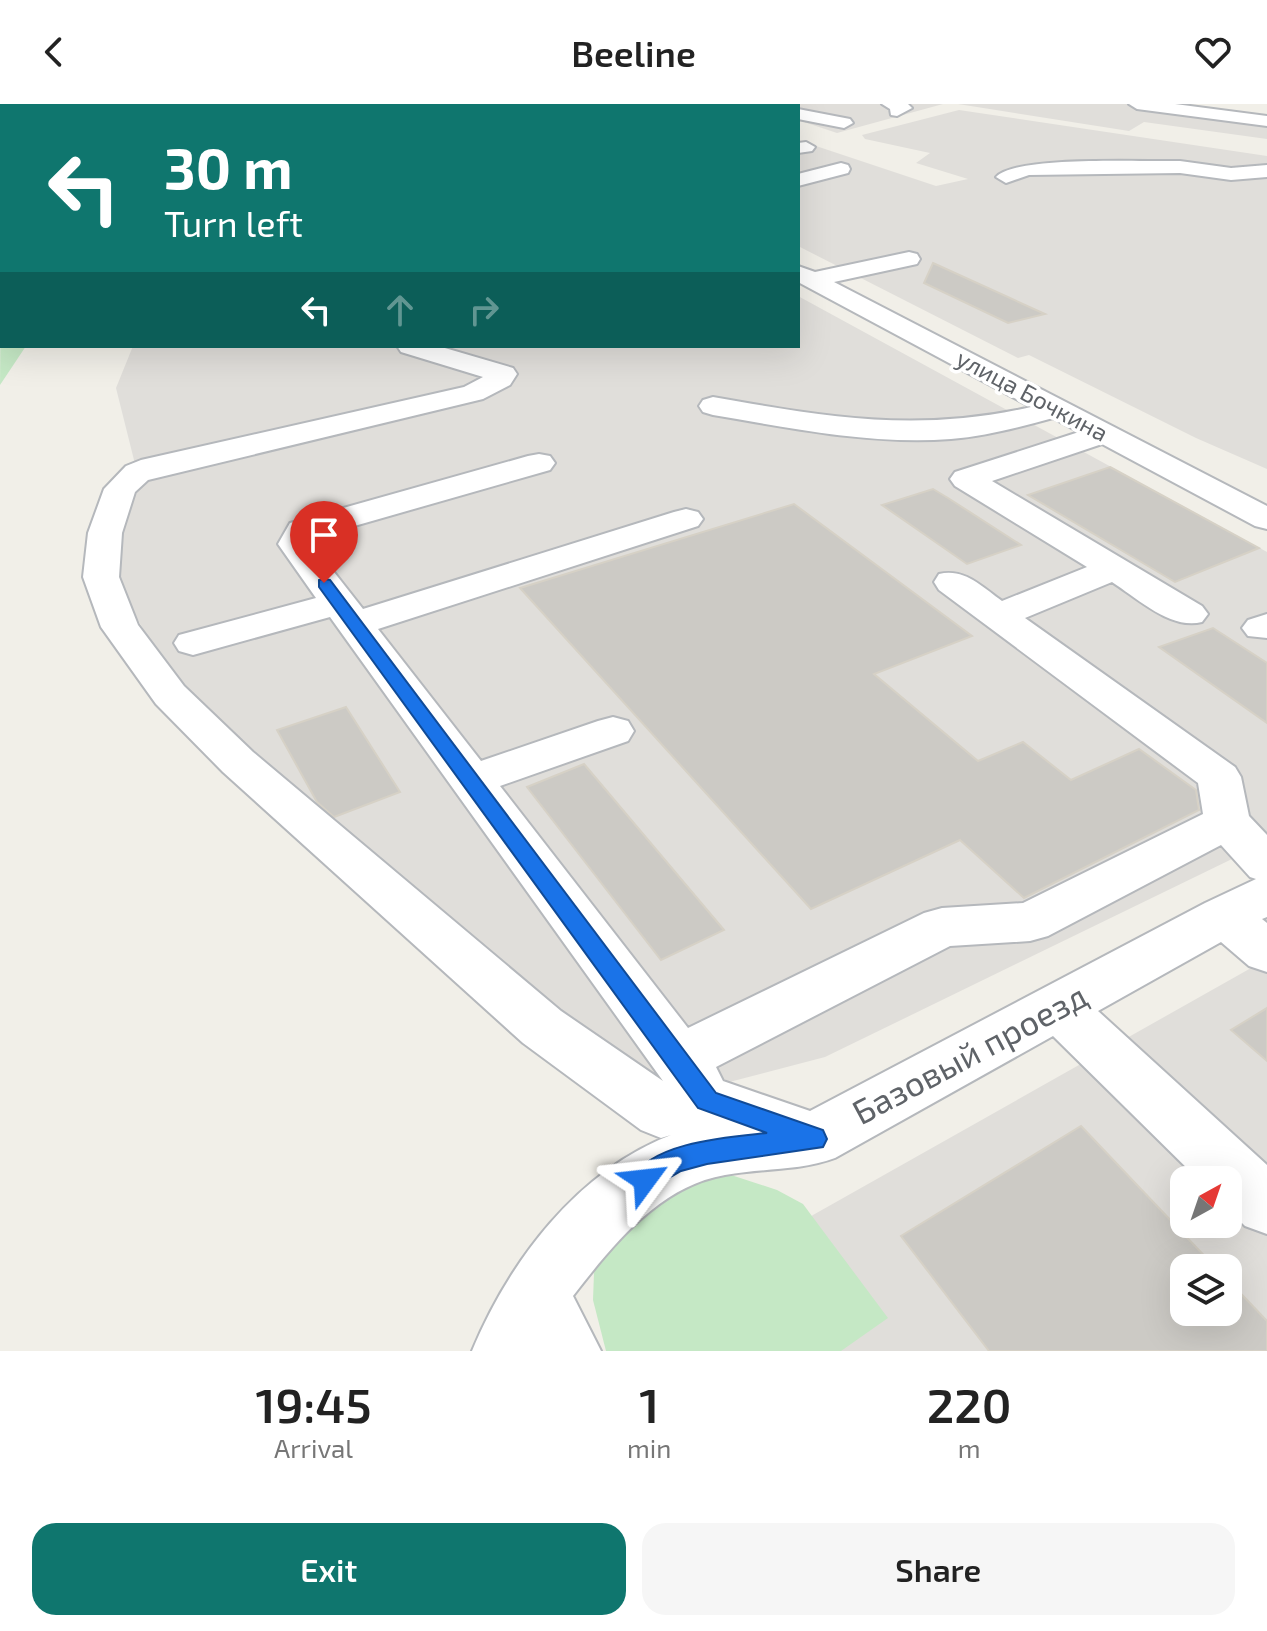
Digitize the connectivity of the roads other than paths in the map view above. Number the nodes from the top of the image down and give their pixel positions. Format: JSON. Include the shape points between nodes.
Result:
{"nodes":[{"id":1,"x":1137,"y":104,"type":"edge"},
{"id":2,"x":800,"y":114,"type":"edge"},
{"id":3,"x":1267,"y":121,"type":"edge"},
{"id":4,"x":844,"y":123,"type":"dead end"},
{"id":5,"x":841,"y":169,"type":"dead end"},
{"id":6,"x":1267,"y":171,"type":"edge"},
{"id":7,"x":1006,"y":177,"type":"dead end"},
{"id":8,"x":800,"y":179,"type":"edge"},
{"id":9,"x":909,"y":259,"type":"dead end"},
{"id":10,"x":805,"y":277,"type":"edge"},
{"id":11,"x":417,"y":348,"type":"edge"},
{"id":12,"x":713,"y":406,"type":"dead end"},
{"id":13,"x":1056,"y":409,"type":"junction"},
{"id":14,"x":1104,"y":434,"type":"junction"},
{"id":15,"x":539,"y":463,"type":"dead end"},
{"id":16,"x":686,"y":519,"type":"dead end"},
{"id":17,"x":1267,"y":519,"type":"edge"},
{"id":18,"x":1114,"y":569,"type":"junction"},
{"id":19,"x":952,"y":582,"type":"dead end"},
{"id":20,"x":347,"y":614,"type":"junction"},
{"id":21,"x":1189,"y":614,"type":"dead end"},
{"id":22,"x":999,"y":615,"type":"junction"},
{"id":23,"x":193,"y":643,"type":"dead end"},
{"id":24,"x":613,"y":731,"type":"dead end"},
{"id":25,"x":471,"y":780,"type":"junction"},
{"id":26,"x":1227,"y":822,"type":"junction"},
{"id":27,"x":1267,"y":865,"type":"edge"},
{"id":28,"x":1245,"y":905,"type":"edge"},
{"id":29,"x":1267,"y":952,"type":"edge"},
{"id":30,"x":1059,"y":1008,"type":"junction"},
{"id":31,"x":679,"y":1059,"type":"junction"},
{"id":32,"x":707,"y":1101,"type":"junction"},
{"id":33,"x":814,"y":1139,"type":"junction"},
{"id":34,"x":1267,"y":1205,"type":"edge"},
{"id":35,"x":535,"y":1292,"type":"junction"},
{"id":36,"x":506,"y":1351,"type":"edge"},
{"id":37,"x":567,"y":1351,"type":"edge"}],
"edges":[{"from":1,"to":3,"type":"street"},
{"from":2,"to":4,"type":"street"},
{"from":5,"to":8,"type":"street"},
{"from":6,"to":7,"type":"street","via":[[1026,169]]},
{"from":9,"to":10,"type":"street"},
{"from":10,"to":13,"type":"street","name":"улица Бочкина"},
{"from":11,"to":32,"type":"street","via":[[503,374],[473,393],[137,473],[120,489],[105,533],[101,577],[115,615],[170,695],[238,762],[542,1027],[661,1112]]},
{"from":12,"to":13,"type":"street","via":[[821,424],[928,430],[989,425]]},
{"from":13,"to":14,"type":"street","name":"улица Бочкина"},
{"from":14,"to":17,"type":"street","name":"улица Бочкина"},
{"from":14,"to":18,"type":"street","via":[[966,479]]},
{"from":15,"to":20,"type":"street","via":[[302,530],[295,544]]},
{"from":16,"to":20,"type":"street"},
{"from":18,"to":21,"type":"street"},
{"from":18,"to":22,"type":"street"},
{"from":19,"to":22,"type":"street"},
{"from":20,"to":23,"type":"street"},
{"from":20,"to":25,"type":"street"},
{"from":22,"to":26,"type":"street","via":[[1219,777]]},
{"from":24,"to":25,"type":"street"},
{"from":25,"to":31,"type":"street"},
{"from":26,"to":27,"type":"street"},
{"from":26,"to":31,"type":"street","via":[[1030,922],[942,927]]},
{"from":28,"to":29,"type":"street"},
{"from":28,"to":30,"type":"street","name":"Базовый проезд"},
{"from":30,"to":33,"type":"street","name":"Базовый проезд"},
{"from":30,"to":34,"type":"street"},
{"from":31,"to":32,"type":"street"},
{"from":32,"to":33,"type":"street"},
{"from":33,"to":35,"type":"street","name":"Базовый проезд","via":[[675,1161],[617,1201]]},
{"from":35,"to":36,"type":"street","name":"Базовый проезд"},
{"from":35,"to":37,"type":"street"}]}
